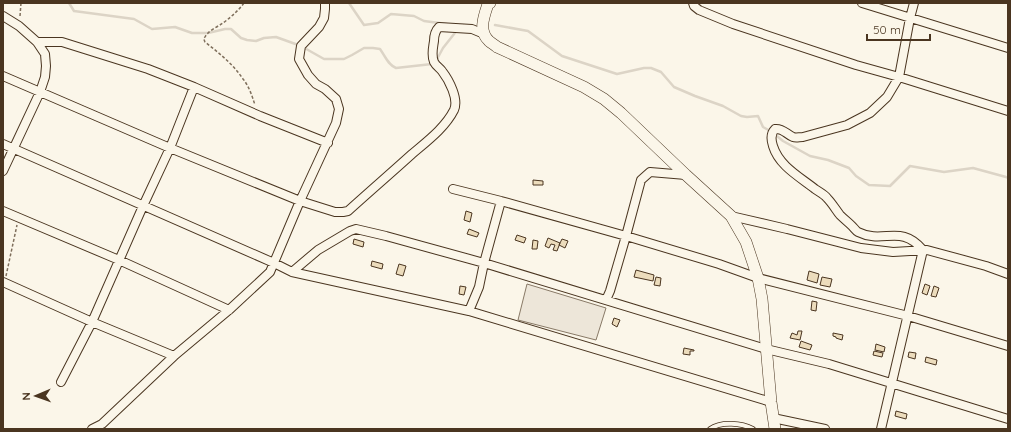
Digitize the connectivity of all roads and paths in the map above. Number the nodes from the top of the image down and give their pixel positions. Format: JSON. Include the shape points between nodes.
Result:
{"nodes":[{"id":1,"x":21,"y":3,"type":"edge"},
{"id":2,"x":244,"y":3,"type":"edge"},
{"id":3,"x":325,"y":3,"type":"edge"},
{"id":4,"x":490,"y":3,"type":"edge"},
{"id":5,"x":693,"y":3,"type":"edge"},
{"id":6,"x":862,"y":3,"type":"edge"},
{"id":7,"x":914,"y":3,"type":"edge"},
{"id":8,"x":3,"y":16,"type":"edge"},
{"id":9,"x":910,"y":18,"type":"junction"},
{"id":10,"x":19,"y":26,"type":"junction"},
{"id":11,"x":483,"y":29,"type":"junction"},
{"id":12,"x":37,"y":42,"type":"junction"},
{"id":13,"x":1008,"y":48,"type":"edge"},
{"id":14,"x":3,"y":76,"type":"edge"},
{"id":15,"x":899,"y":77,"type":"junction"},
{"id":16,"x":194,"y":87,"type":"junction"},
{"id":17,"x":40,"y":92,"type":"junction"},
{"id":18,"x":1008,"y":111,"type":"edge"},
{"id":19,"x":260,"y":116,"type":"junction"},
{"id":20,"x":328,"y":143,"type":"junction"},
{"id":21,"x":3,"y":144,"type":"edge"},
{"id":22,"x":14,"y":148,"type":"junction"},
{"id":23,"x":170,"y":148,"type":"junction"},
{"id":24,"x":3,"y":171,"type":"edge"},
{"id":25,"x":686,"y":175,"type":"junction"},
{"id":26,"x":453,"y":189,"type":"dead end"},
{"id":27,"x":300,"y":201,"type":"junction"},
{"id":28,"x":501,"y":201,"type":"junction"},
{"id":29,"x":143,"y":206,"type":"junction"},
{"id":30,"x":3,"y":211,"type":"edge"},
{"id":31,"x":731,"y":216,"type":"junction"},
{"id":32,"x":18,"y":217,"type":"junction"},
{"id":33,"x":626,"y":236,"type":"junction"},
{"id":34,"x":923,"y":250,"type":"junction"},
{"id":35,"x":119,"y":260,"type":"junction"},
{"id":36,"x":274,"y":263,"type":"junction"},
{"id":37,"x":484,"y":263,"type":"junction"},
{"id":38,"x":292,"y":272,"type":"junction"},
{"id":39,"x":1008,"y":274,"type":"edge"},
{"id":40,"x":758,"y":278,"type":"junction"},
{"id":41,"x":4,"y":282,"type":"edge"},
{"id":42,"x":606,"y":300,"type":"junction"},
{"id":43,"x":229,"y":310,"type":"junction"},
{"id":44,"x":469,"y":311,"type":"junction"},
{"id":45,"x":908,"y":316,"type":"junction"},
{"id":46,"x":92,"y":322,"type":"junction"},
{"id":47,"x":1008,"y":346,"type":"edge"},
{"id":48,"x":766,"y":348,"type":"junction"},
{"id":49,"x":174,"y":356,"type":"junction"},
{"id":50,"x":61,"y":382,"type":"dead end"},
{"id":51,"x":892,"y":383,"type":"junction"},
{"id":52,"x":771,"y":402,"type":"junction"},
{"id":53,"x":1008,"y":419,"type":"edge"},
{"id":54,"x":774,"y":423,"type":"edge"},
{"id":55,"x":92,"y":429,"type":"edge"},
{"id":56,"x":710,"y":429,"type":"edge"},
{"id":57,"x":753,"y":429,"type":"edge"},
{"id":58,"x":826,"y":429,"type":"edge"},
{"id":59,"x":881,"y":429,"type":"edge"}],
"edges":[{"from":1,"to":10,"type":"path"},
{"from":2,"to":19,"type":"path","via":[[225,22],[208,33],[204,42],[226,60],[244,80]]},
{"from":3,"to":20,"type":"street","via":[[324,18],[301,46],[299,59],[316,84],[336,99],[339,109]]},
{"from":4,"to":11,"type":"main road"},
{"from":5,"to":15,"type":"street","via":[[699,10],[733,24]]},
{"from":6,"to":9,"type":"street"},
{"from":7,"to":9,"type":"street"},
{"from":8,"to":10,"type":"street"},
{"from":9,"to":13,"type":"street"},
{"from":9,"to":15,"type":"street"},
{"from":10,"to":12,"type":"street"},
{"from":11,"to":25,"type":"main road","via":[[489,42],[497,47],[584,87],[604,99]]},
{"from":11,"to":27,"type":"street","via":[[439,27],[437,30],[432,56],[434,64],[442,71],[455,98],[454,110],[445,124],[348,211],[335,212]]},
{"from":12,"to":16,"type":"street","via":[[62,42],[148,69]]},
{"from":12,"to":17,"type":"street","via":[[45,54],[45,77]]},
{"from":14,"to":17,"type":"street"},
{"from":15,"to":18,"type":"street"},
{"from":15,"to":34,"type":"street","via":[[887,97],[870,113],[846,126],[803,137],[792,136],[775,129],[771,140],[774,150],[787,167],[827,197],[841,216],[858,232],[882,237],[900,235],[918,244]]},
{"from":16,"to":19,"type":"street"},
{"from":16,"to":23,"type":"street"},
{"from":17,"to":22,"type":"street"},
{"from":17,"to":23,"type":"street"},
{"from":19,"to":20,"type":"street"},
{"from":20,"to":27,"type":"street"},
{"from":21,"to":22,"type":"street"},
{"from":22,"to":24,"type":"street"},
{"from":22,"to":29,"type":"street"},
{"from":23,"to":27,"type":"street"},
{"from":23,"to":29,"type":"street"},
{"from":25,"to":31,"type":"main road"},
{"from":25,"to":33,"type":"street","via":[[650,172],[641,180]]},
{"from":26,"to":28,"type":"street"},
{"from":27,"to":36,"type":"street"},
{"from":28,"to":33,"type":"street"},
{"from":28,"to":37,"type":"street"},
{"from":29,"to":35,"type":"street"},
{"from":29,"to":36,"type":"street"},
{"from":30,"to":32,"type":"street"},
{"from":31,"to":34,"type":"street","via":[[861,248],[894,252]]},
{"from":31,"to":40,"type":"main road","via":[[746,242]]},
{"from":32,"to":35,"type":"street"},
{"from":32,"to":41,"type":"path"},
{"from":33,"to":40,"type":"street"},
{"from":33,"to":42,"type":"street"},
{"from":34,"to":39,"type":"street"},
{"from":34,"to":45,"type":"street"},
{"from":35,"to":43,"type":"street"},
{"from":35,"to":46,"type":"street"},
{"from":36,"to":38,"type":"street"},
{"from":36,"to":43,"type":"street","via":[[270,272]]},
{"from":37,"to":38,"type":"street","via":[[356,229],[318,250]]},
{"from":37,"to":42,"type":"street"},
{"from":37,"to":44,"type":"street","via":[[479,287]]},
{"from":38,"to":44,"type":"street"},
{"from":40,"to":45,"type":"street"},
{"from":40,"to":48,"type":"main road"},
{"from":41,"to":46,"type":"street"},
{"from":42,"to":48,"type":"street"},
{"from":43,"to":49,"type":"street"},
{"from":44,"to":52,"type":"street"},
{"from":45,"to":47,"type":"street"},
{"from":45,"to":51,"type":"street"},
{"from":46,"to":49,"type":"street"},
{"from":46,"to":50,"type":"street"},
{"from":48,"to":51,"type":"street"},
{"from":48,"to":52,"type":"main road"},
{"from":49,"to":55,"type":"street","via":[[102,424]]},
{"from":51,"to":53,"type":"street"},
{"from":51,"to":59,"type":"street"},
{"from":52,"to":54,"type":"main road"},
{"from":54,"to":58,"type":"street"},
{"from":56,"to":57,"type":"lane","via":[[730,424]]}]}
